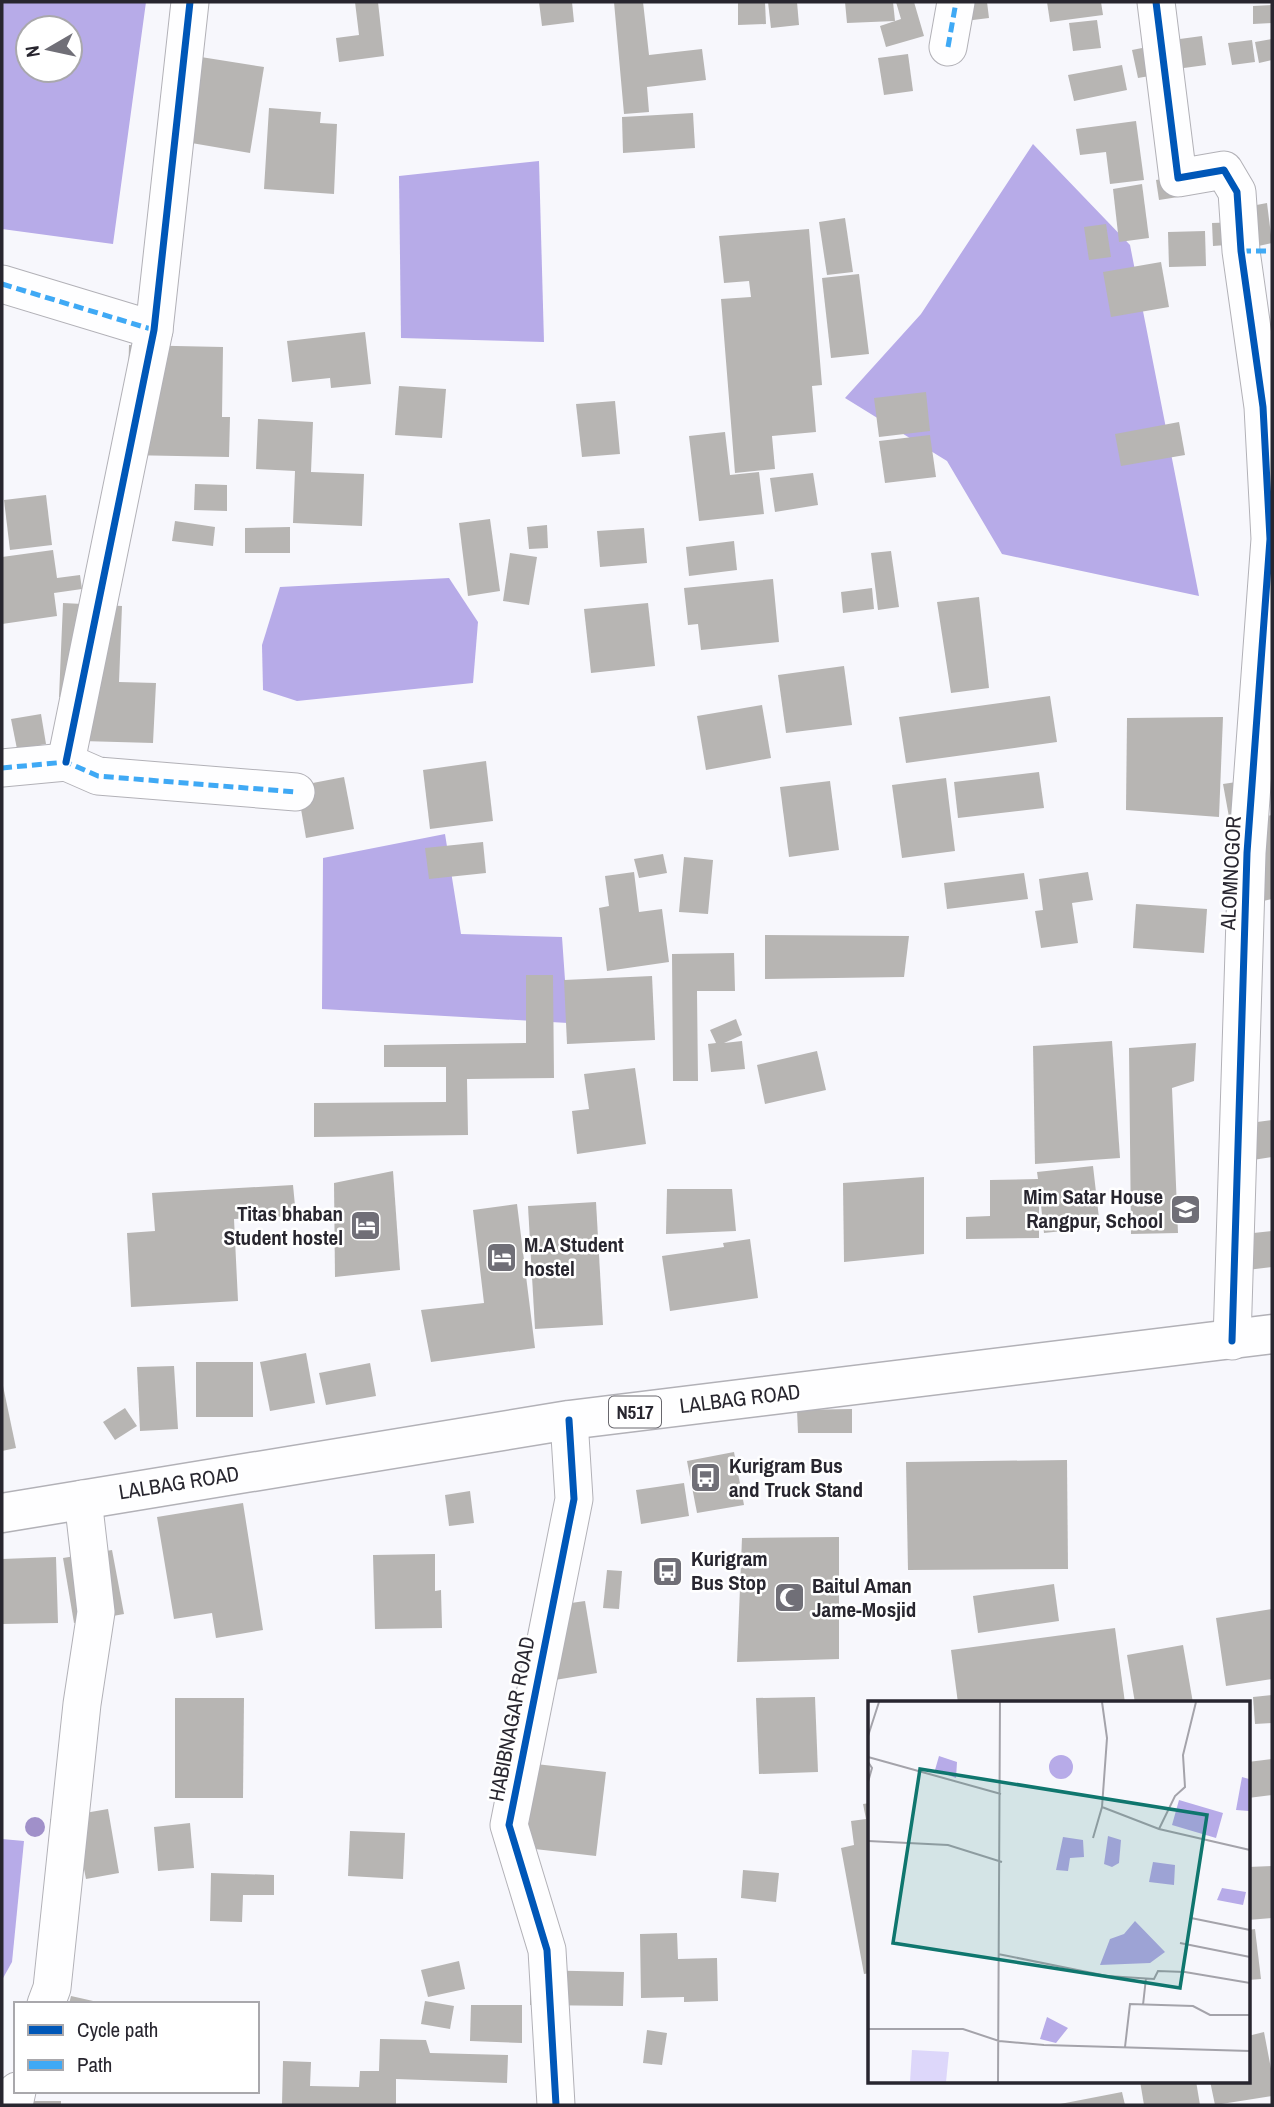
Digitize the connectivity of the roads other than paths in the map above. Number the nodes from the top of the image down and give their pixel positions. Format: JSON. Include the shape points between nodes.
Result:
{"nodes":[{"id":1,"x":190,"y":2,"type":"edge"},
{"id":2,"x":956,"y":2,"type":"edge"},
{"id":3,"x":1156,"y":2,"type":"edge"},
{"id":4,"x":948,"y":47,"type":"dead end"},
{"id":5,"x":1256,"y":251,"type":"edge"},
{"id":6,"x":2,"y":284,"type":"edge"},
{"id":7,"x":154,"y":330,"type":"junction"},
{"id":8,"x":66,"y":762,"type":"junction"},
{"id":9,"x":2,"y":768,"type":"edge"},
{"id":10,"x":296,"y":792,"type":"dead end"},
{"id":11,"x":1272,"y":1334,"type":"edge"},
{"id":12,"x":1232,"y":1341,"type":"junction"},
{"id":13,"x":569,"y":1420,"type":"junction"},
{"id":14,"x":83,"y":1499,"type":"junction"},
{"id":15,"x":2,"y":1513,"type":"edge"},
{"id":16,"x":47,"y":2002,"type":"edge"},
{"id":17,"x":556,"y":2105,"type":"edge"}],
"edges":[{"from":1,"to":7,"type":"street"},
{"from":2,"to":4,"type":"street"},
{"from":3,"to":5,"type":"street","name":"ALOMNOGOR","via":[[1178,178],[1224,170],[1237,192]]},
{"from":5,"to":12,"type":"street","name":"ALOMNOGOR","via":[[1270,539],[1247,853]]},
{"from":6,"to":7,"type":"street"},
{"from":7,"to":8,"type":"street"},
{"from":8,"to":9,"type":"street"},
{"from":8,"to":10,"type":"street","via":[[98,776]]},
{"from":11,"to":12,"type":"highway","name":"LALBAG ROAD","number":"N517"},
{"from":12,"to":13,"type":"highway","name":"LALBAG ROAD","number":"N517"},
{"from":13,"to":14,"type":"highway","name":"LALBAG ROAD","number":"N517"},
{"from":13,"to":17,"type":"street","name":"HABIBNAGAR ROAD","via":[[574,1499],[509,1825],[547,1950]]},
{"from":14,"to":15,"type":"highway","name":"LALBAG ROAD","number":"N517"},
{"from":14,"to":16,"type":"street","via":[[96,1612]]}]}
